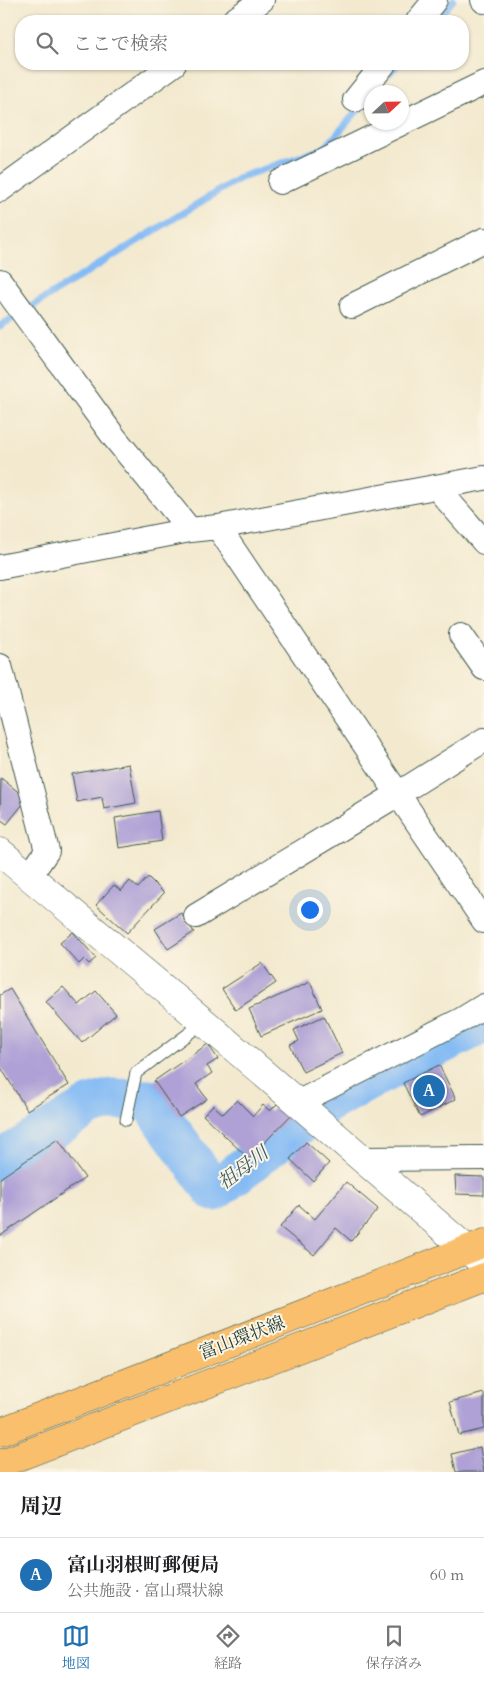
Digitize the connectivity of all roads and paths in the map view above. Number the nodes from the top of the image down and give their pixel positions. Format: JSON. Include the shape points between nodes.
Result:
{"nodes":[{"id":1,"x":262,"y":0,"type":"edge"},
{"id":2,"x":436,"y":0,"type":"edge"},
{"id":3,"x":241,"y":15,"type":"edge"},
{"id":4,"x":423,"y":15,"type":"edge"},
{"id":5,"x":166,"y":70,"type":"edge"},
{"id":6,"x":379,"y":70,"type":"edge"},
{"id":7,"x":484,"y":83,"type":"edge"},
{"id":8,"x":355,"y":100,"type":"dead end"},
{"id":9,"x":280,"y":182,"type":"dead end"},
{"id":10,"x":0,"y":190,"type":"edge"},
{"id":11,"x":484,"y":240,"type":"edge"},
{"id":12,"x":0,"y":281,"type":"edge"},
{"id":13,"x":352,"y":306,"type":"dead end"},
{"id":14,"x":484,"y":478,"type":"edge"},
{"id":15,"x":436,"y":487,"type":"junction"},
{"id":16,"x":218,"y":527,"type":"junction"},
{"id":17,"x":190,"y":530,"type":"junction"},
{"id":18,"x":484,"y":542,"type":"edge"},
{"id":19,"x":0,"y":567,"type":"edge"},
{"id":20,"x":461,"y":635,"type":"dead end"},
{"id":21,"x":0,"y":666,"type":"edge"},
{"id":22,"x":484,"y":668,"type":"edge"},
{"id":23,"x":484,"y":740,"type":"edge"},
{"id":24,"x":398,"y":794,"type":"junction"},
{"id":25,"x":1,"y":855,"type":"edge"},
{"id":26,"x":29,"y":877,"type":"junction"},
{"id":27,"x":196,"y":916,"type":"dead end"},
{"id":28,"x":484,"y":921,"type":"edge"},
{"id":29,"x":484,"y":1006,"type":"edge"},
{"id":30,"x":204,"y":1022,"type":"junction"},
{"id":31,"x":297,"y":1103,"type":"junction"},
{"id":32,"x":126,"y":1120,"type":"dead end"},
{"id":33,"x":484,"y":1158,"type":"edge"},
{"id":34,"x":362,"y":1159,"type":"junction"},
{"id":35,"x":478,"y":1252,"type":"edge"},
{"id":36,"x":484,"y":1277,"type":"edge"},
{"id":37,"x":0,"y":1432,"type":"edge"},
{"id":38,"x":0,"y":1464,"type":"edge"}],
"edges":[{"from":1,"to":3,"type":"street"},
{"from":2,"to":4,"type":"street"},
{"from":5,"to":10,"type":"street"},
{"from":6,"to":8,"type":"street"},
{"from":7,"to":9,"type":"street"},
{"from":11,"to":13,"type":"street"},
{"from":12,"to":17,"type":"street","via":[[114,437]]},
{"from":14,"to":15,"type":"street"},
{"from":15,"to":16,"type":"street"},
{"from":15,"to":18,"type":"street"},
{"from":16,"to":17,"type":"street"},
{"from":16,"to":24,"type":"street"},
{"from":17,"to":19,"type":"street"},
{"from":20,"to":22,"type":"street"},
{"from":21,"to":26,"type":"street","via":[[47,852]]},
{"from":23,"to":24,"type":"street"},
{"from":24,"to":27,"type":"street"},
{"from":24,"to":28,"type":"street"},
{"from":25,"to":26,"type":"street"},
{"from":26,"to":30,"type":"street"},
{"from":29,"to":31,"type":"street"},
{"from":30,"to":31,"type":"street"},
{"from":30,"to":32,"type":"lane","via":[[136,1073]]},
{"from":31,"to":34,"type":"street"},
{"from":33,"to":34,"type":"street"},
{"from":34,"to":35,"type":"street"},
{"from":35,"to":37,"type":"main road","name":"富山環状線"},
{"from":36,"to":38,"type":"main road","name":"富山環状線"}]}
